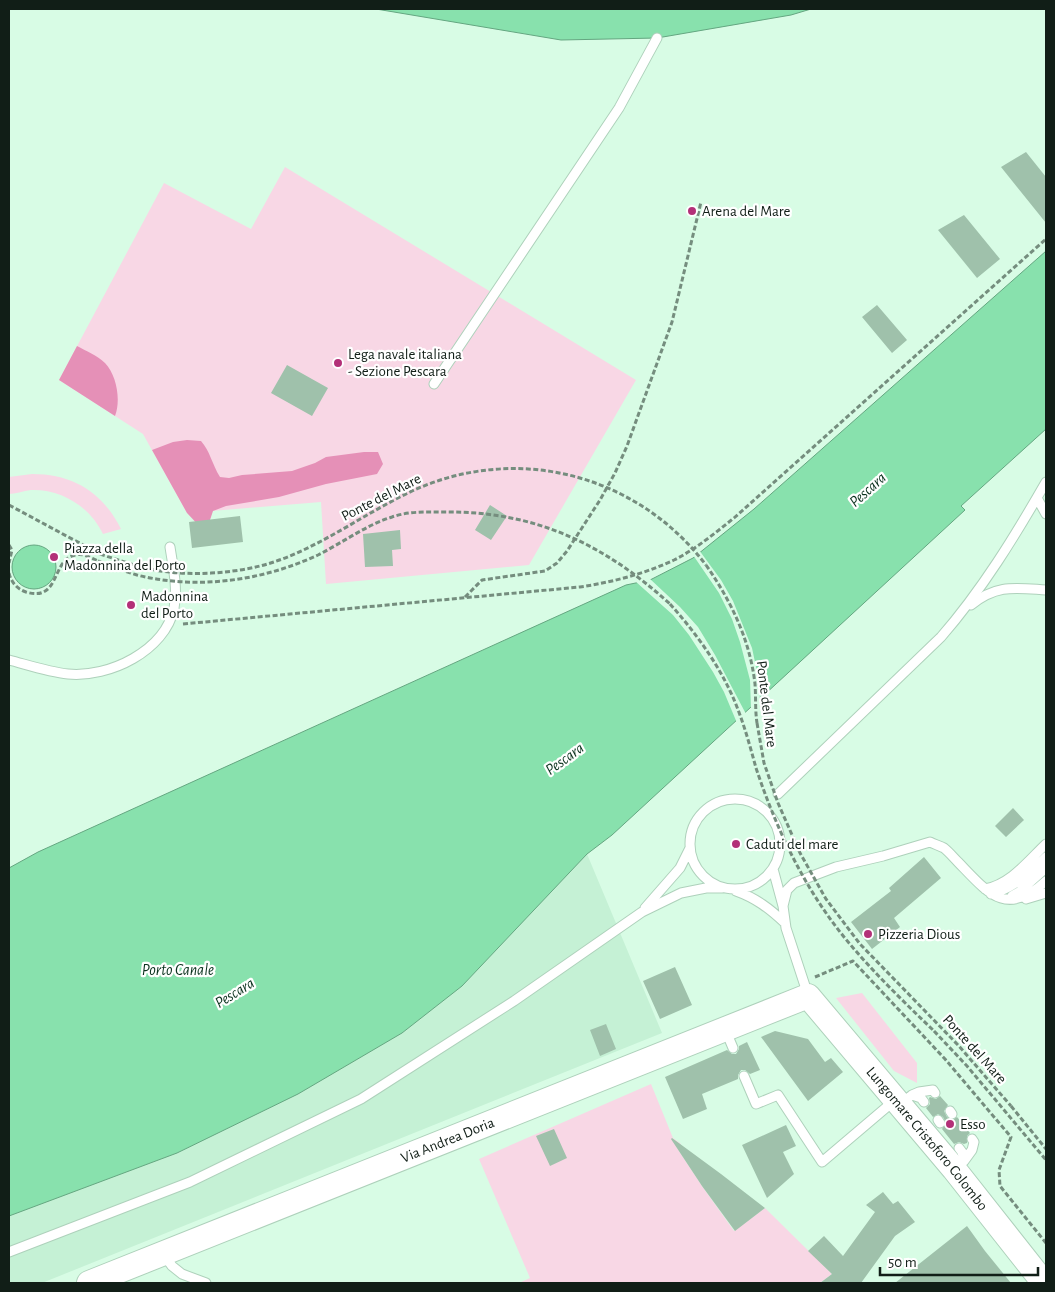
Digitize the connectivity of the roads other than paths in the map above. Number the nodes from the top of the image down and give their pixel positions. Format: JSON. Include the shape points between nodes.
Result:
{"nodes":[{"id":1,"x":657,"y":38,"type":"dead end"},
{"id":2,"x":434,"y":384,"type":"dead end"},
{"id":3,"x":1046,"y":482,"type":"edge"},
{"id":4,"x":1037,"y":498,"type":"junction"},
{"id":5,"x":1046,"y":514,"type":"edge"},
{"id":6,"x":170,"y":547,"type":"dead end"},
{"id":7,"x":1046,"y":590,"type":"edge"},
{"id":8,"x":963,"y":612,"type":"junction"},
{"id":9,"x":9,"y":660,"type":"edge"},
{"id":10,"x":778,"y":794,"type":"dead end"},
{"id":11,"x":1046,"y":844,"type":"edge"},
{"id":12,"x":690,"y":848,"type":"junction"},
{"id":13,"x":1046,"y":857,"type":"edge"},
{"id":14,"x":1046,"y":868,"type":"edge"},
{"id":15,"x":772,"y":869,"type":"junction"},
{"id":16,"x":1046,"y":880,"type":"edge"},
{"id":17,"x":722,"y":888,"type":"junction"},
{"id":18,"x":734,"y":890,"type":"junction"},
{"id":19,"x":988,"y":891,"type":"junction"},
{"id":20,"x":1046,"y":893,"type":"edge"},
{"id":21,"x":1009,"y":899,"type":"junction"},
{"id":22,"x":783,"y":906,"type":"junction"},
{"id":23,"x":642,"y":912,"type":"junction"},
{"id":24,"x":785,"y":924,"type":"junction"},
{"id":25,"x":806,"y":989,"type":"junction"},
{"id":26,"x":744,"y":1076,"type":"dead end"},
{"id":27,"x":936,"y":1093,"type":"dead end"},
{"id":28,"x":902,"y":1100,"type":"junction"},
{"id":29,"x":924,"y":1102,"type":"dead end"},
{"id":30,"x":972,"y":1139,"type":"dead end"},
{"id":31,"x":959,"y":1159,"type":"junction"},
{"id":32,"x":9,"y":1252,"type":"edge"},
{"id":33,"x":163,"y":1253,"type":"junction"},
{"id":34,"x":88,"y":1283,"type":"edge"},
{"id":35,"x":206,"y":1283,"type":"edge"},
{"id":36,"x":1044,"y":1283,"type":"edge"}],
"edges":[{"from":1,"to":2,"type":"lane","via":[[619,108]]},
{"from":3,"to":4,"type":"lane"},
{"from":4,"to":5,"type":"lane"},
{"from":4,"to":8,"type":"lane"},
{"from":6,"to":9,"type":"lane","via":[[175,597],[169,624],[158,639],[137,656],[111,668],[69,674]]},
{"from":7,"to":8,"type":"lane","via":[[993,591]]},
{"from":8,"to":10,"type":"lane","via":[[941,638]]},
{"from":11,"to":19,"type":"lane","via":[[1005,882]]},
{"from":12,"to":15,"type":"lane","via":[[691,833],[707,809],[734,799],[749,801],[769,815],[778,832],[780,851]]},
{"from":12,"to":17,"type":"lane","via":[[700,873]]},
{"from":12,"to":23,"type":"lane","via":[[680,868]]},
{"from":13,"to":19,"type":"lane","via":[[1004,891]]},
{"from":14,"to":21,"type":"lane"},
{"from":15,"to":18,"type":"lane","via":[[756,884]]},
{"from":15,"to":22,"type":"lane"},
{"from":16,"to":21,"type":"lane","via":[[1031,893]]},
{"from":17,"to":18,"type":"lane"},
{"from":17,"to":23,"type":"lane","via":[[681,893]]},
{"from":18,"to":24,"type":"lane","via":[[766,905]]},
{"from":19,"to":21,"type":"lane"},
{"from":19,"to":22,"type":"lane","via":[[945,849],[930,842],[836,867],[794,883],[787,890]]},
{"from":20,"to":21,"type":"lane"},
{"from":22,"to":24,"type":"lane"},
{"from":23,"to":32,"type":"lane","via":[[514,1001],[361,1099],[190,1182]]},
{"from":24,"to":25,"type":"lane"},
{"from":25,"to":28,"type":"street","name":"Lungomare Cristoforo Colombo"},
{"from":25,"to":33,"type":"street","name":"Via Andrea Doria","via":[[729,1038]]},
{"from":26,"to":28,"type":"lane","via":[[756,1104],[778,1095],[822,1162]]},
{"from":27,"to":28,"type":"lane","via":[[933,1090],[919,1092]]},
{"from":28,"to":29,"type":"lane","via":[[921,1098]]},
{"from":28,"to":31,"type":"street","name":"Lungomare Cristoforo Colombo"},
{"from":30,"to":31,"type":"lane","via":[[972,1150]]},
{"from":31,"to":36,"type":"street","name":"Lungomare Cristoforo Colombo"},
{"from":33,"to":34,"type":"street","name":"Via Andrea Doria"},
{"from":33,"to":35,"type":"lane","via":[[182,1274]]}]}
